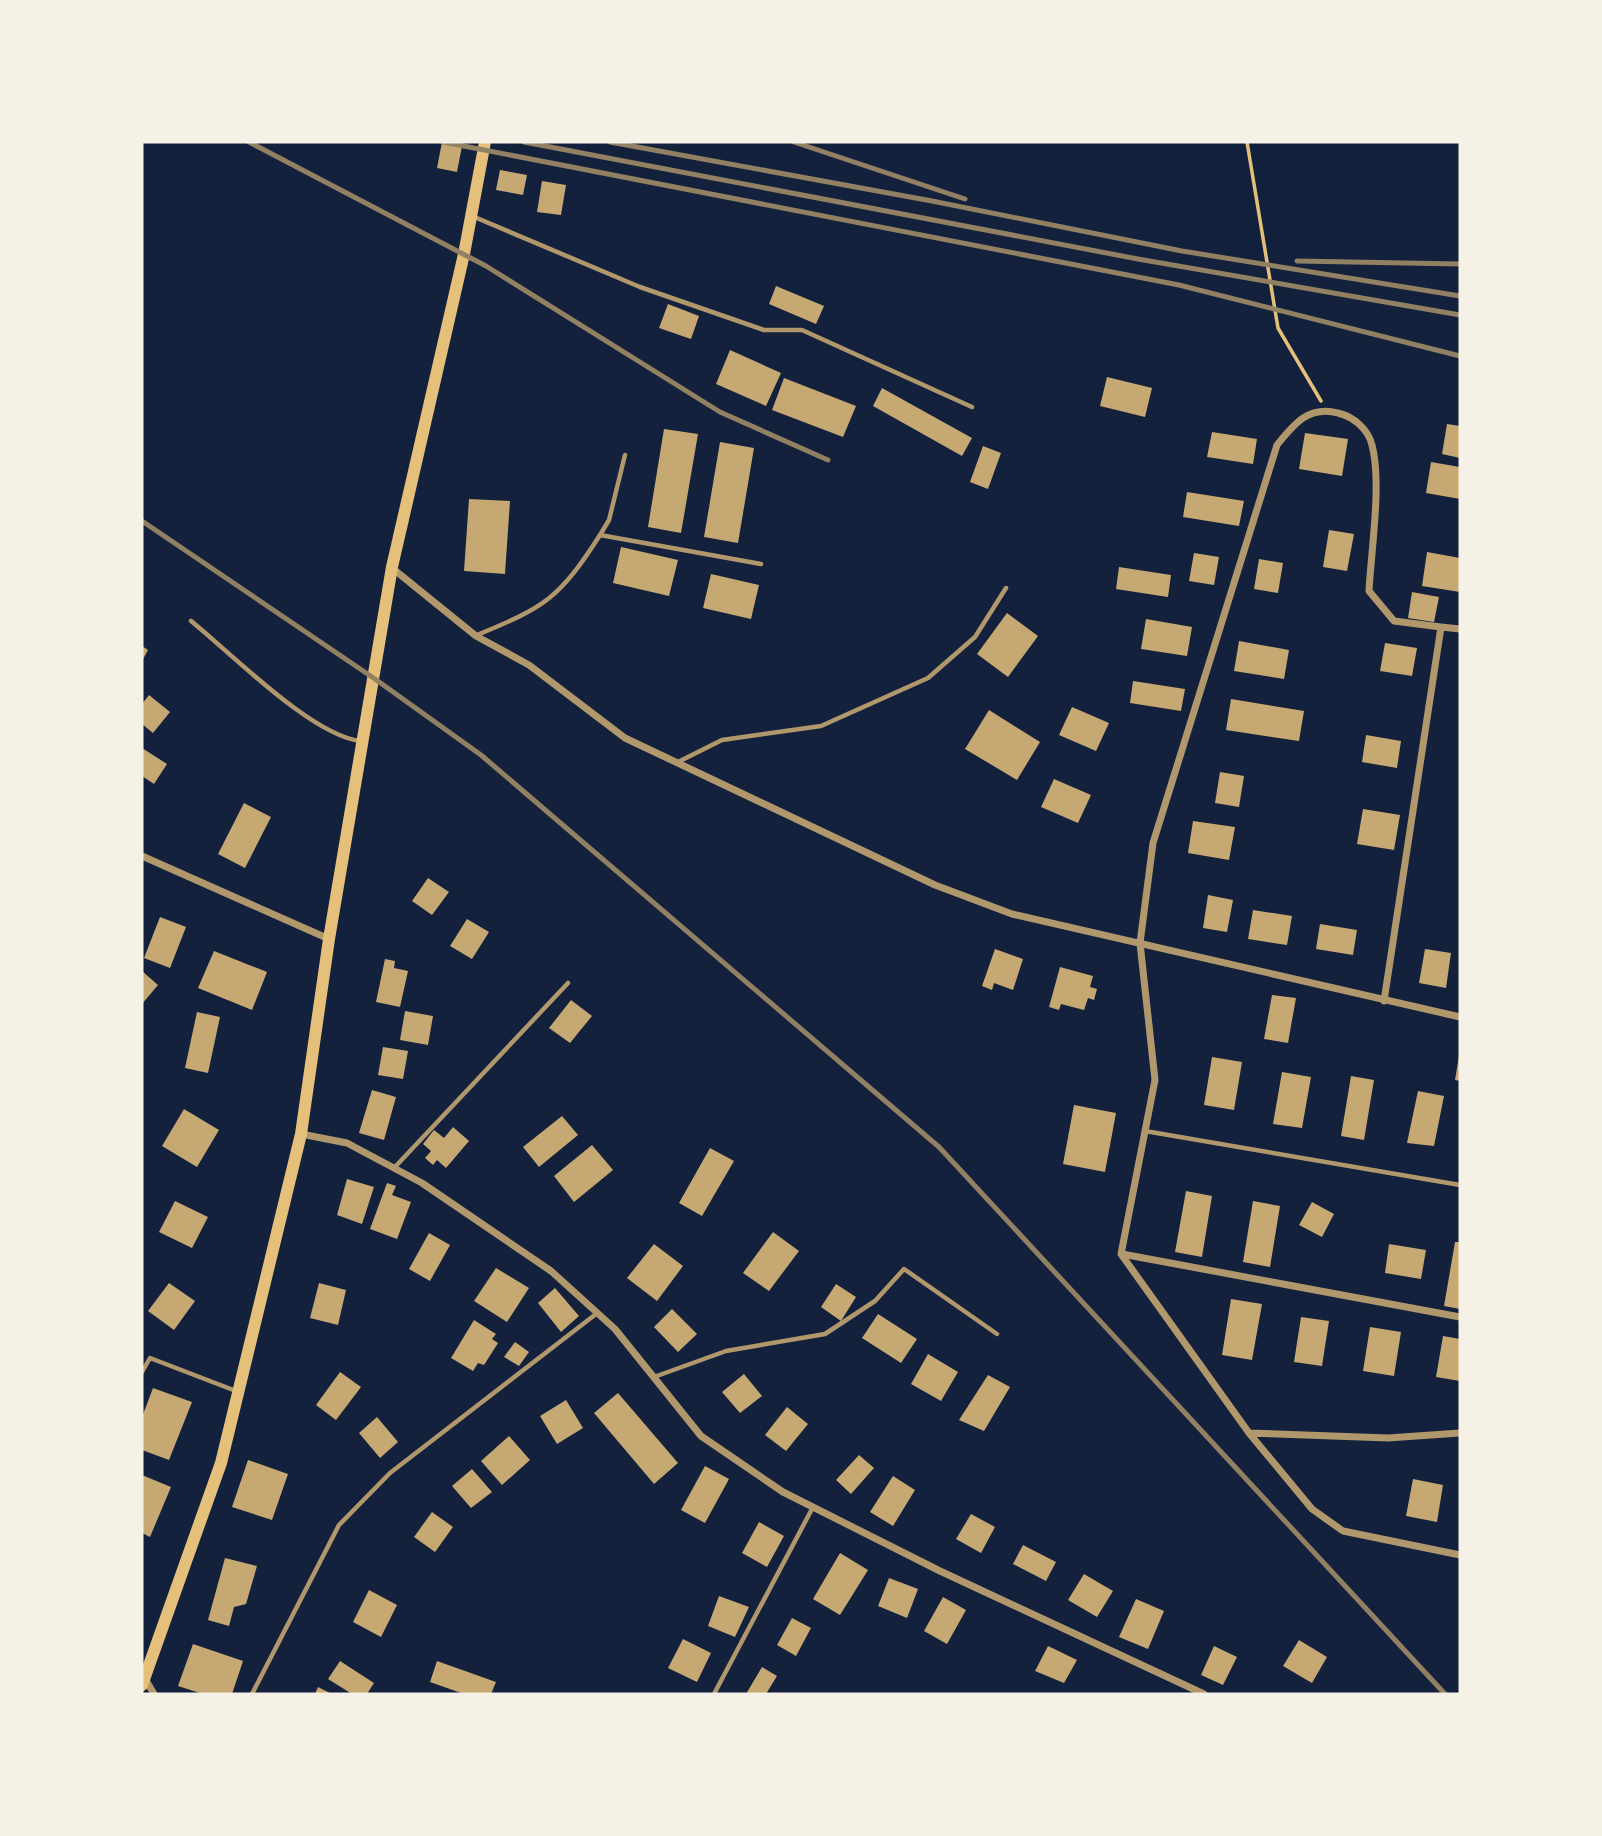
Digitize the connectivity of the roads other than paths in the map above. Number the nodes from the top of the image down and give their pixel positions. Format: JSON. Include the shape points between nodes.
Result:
{"nodes":[{"id":1,"x":485,"y":142,"type":"edge"},
{"id":2,"x":471,"y":215,"type":"junction"},
{"id":3,"x":972,"y":407,"type":"dead end"},
{"id":4,"x":625,"y":455,"type":"dead end"},
{"id":5,"x":600,"y":535,"type":"junction"},
{"id":6,"x":761,"y":564,"type":"dead end"},
{"id":7,"x":392,"y":567,"type":"junction"},
{"id":8,"x":1006,"y":588,"type":"dead end"},
{"id":9,"x":191,"y":621,"type":"dead end"},
{"id":10,"x":1441,"y":628,"type":"junction"},
{"id":11,"x":1460,"y":629,"type":"edge"},
{"id":12,"x":476,"y":636,"type":"junction"},
{"id":13,"x":364,"y":741,"type":"junction"},
{"id":14,"x":675,"y":763,"type":"junction"},
{"id":15,"x":142,"y":856,"type":"edge"},
{"id":16,"x":329,"y":939,"type":"junction"},
{"id":17,"x":1140,"y":943,"type":"junction"},
{"id":18,"x":568,"y":984,"type":"dead end"},
{"id":19,"x":1384,"y":1001,"type":"junction"},
{"id":20,"x":1460,"y":1017,"type":"edge"},
{"id":21,"x":1145,"y":1130,"type":"junction"},
{"id":22,"x":301,"y":1134,"type":"junction"},
{"id":23,"x":394,"y":1168,"type":"junction"},
{"id":24,"x":1460,"y":1185,"type":"edge"},
{"id":25,"x":1121,"y":1254,"type":"junction"},
{"id":26,"x":596,"y":1314,"type":"junction"},
{"id":27,"x":1460,"y":1317,"type":"edge"},
{"id":28,"x":997,"y":1334,"type":"dead end"},
{"id":29,"x":142,"y":1372,"type":"edge"},
{"id":30,"x":653,"y":1377,"type":"junction"},
{"id":31,"x":238,"y":1392,"type":"junction"},
{"id":32,"x":1249,"y":1433,"type":"junction"},
{"id":33,"x":1460,"y":1433,"type":"edge"},
{"id":34,"x":813,"y":1507,"type":"junction"},
{"id":35,"x":1460,"y":1555,"type":"edge"},
{"id":36,"x":143,"y":1679,"type":"edge"},
{"id":37,"x":154,"y":1694,"type":"edge"},
{"id":38,"x":252,"y":1694,"type":"edge"},
{"id":39,"x":714,"y":1694,"type":"edge"},
{"id":40,"x":1204,"y":1694,"type":"edge"}],
"edges":[{"from":1,"to":2,"type":"main road"},
{"from":2,"to":3,"type":"lane","via":[[640,287],[764,330],[802,330]]},
{"from":2,"to":7,"type":"main road"},
{"from":4,"to":5,"type":"lane","via":[[609,520]]},
{"from":5,"to":6,"type":"lane"},
{"from":5,"to":12,"type":"lane","via":[[556,595],[532,612]]},
{"from":7,"to":12,"type":"street"},
{"from":7,"to":13,"type":"main road"},
{"from":8,"to":14,"type":"lane","via":[[975,637],[928,678],[821,726],[722,740]]},
{"from":9,"to":13,"type":"lane","via":[[307,717],[346,739]]},
{"from":10,"to":11,"type":"street"},
{"from":10,"to":17,"type":"street","via":[[1394,621],[1369,591],[1375,489],[1372,445],[1363,427],[1326,410],[1299,418],[1277,445],[1153,843]]},
{"from":10,"to":19,"type":"street"},
{"from":12,"to":14,"type":"street","via":[[529,666],[625,738]]},
{"from":13,"to":16,"type":"main road"},
{"from":14,"to":17,"type":"street","via":[[935,886],[1012,914]]},
{"from":15,"to":16,"type":"street"},
{"from":16,"to":22,"type":"main road"},
{"from":17,"to":19,"type":"street"},
{"from":17,"to":21,"type":"street","via":[[1155,1080]]},
{"from":18,"to":23,"type":"lane"},
{"from":19,"to":20,"type":"street"},
{"from":21,"to":24,"type":"lane"},
{"from":21,"to":25,"type":"street"},
{"from":22,"to":23,"type":"street","via":[[347,1143]]},
{"from":22,"to":31,"type":"main road"},
{"from":23,"to":26,"type":"street","via":[[551,1271]]},
{"from":25,"to":27,"type":"street"},
{"from":25,"to":32,"type":"street"},
{"from":26,"to":30,"type":"street"},
{"from":26,"to":38,"type":"lane","via":[[390,1473],[339,1525]]},
{"from":28,"to":30,"type":"lane","via":[[904,1269],[875,1301],[825,1334],[726,1351]]},
{"from":29,"to":31,"type":"lane","via":[[150,1358]]},
{"from":30,"to":34,"type":"street","via":[[701,1436]]},
{"from":31,"to":36,"type":"main road","via":[[221,1463]]},
{"from":32,"to":33,"type":"street","via":[[1388,1438]]},
{"from":32,"to":35,"type":"street","via":[[1312,1509],[1343,1531]]},
{"from":34,"to":39,"type":"lane"},
{"from":34,"to":40,"type":"street"},
{"from":36,"to":37,"type":"street"}]}
